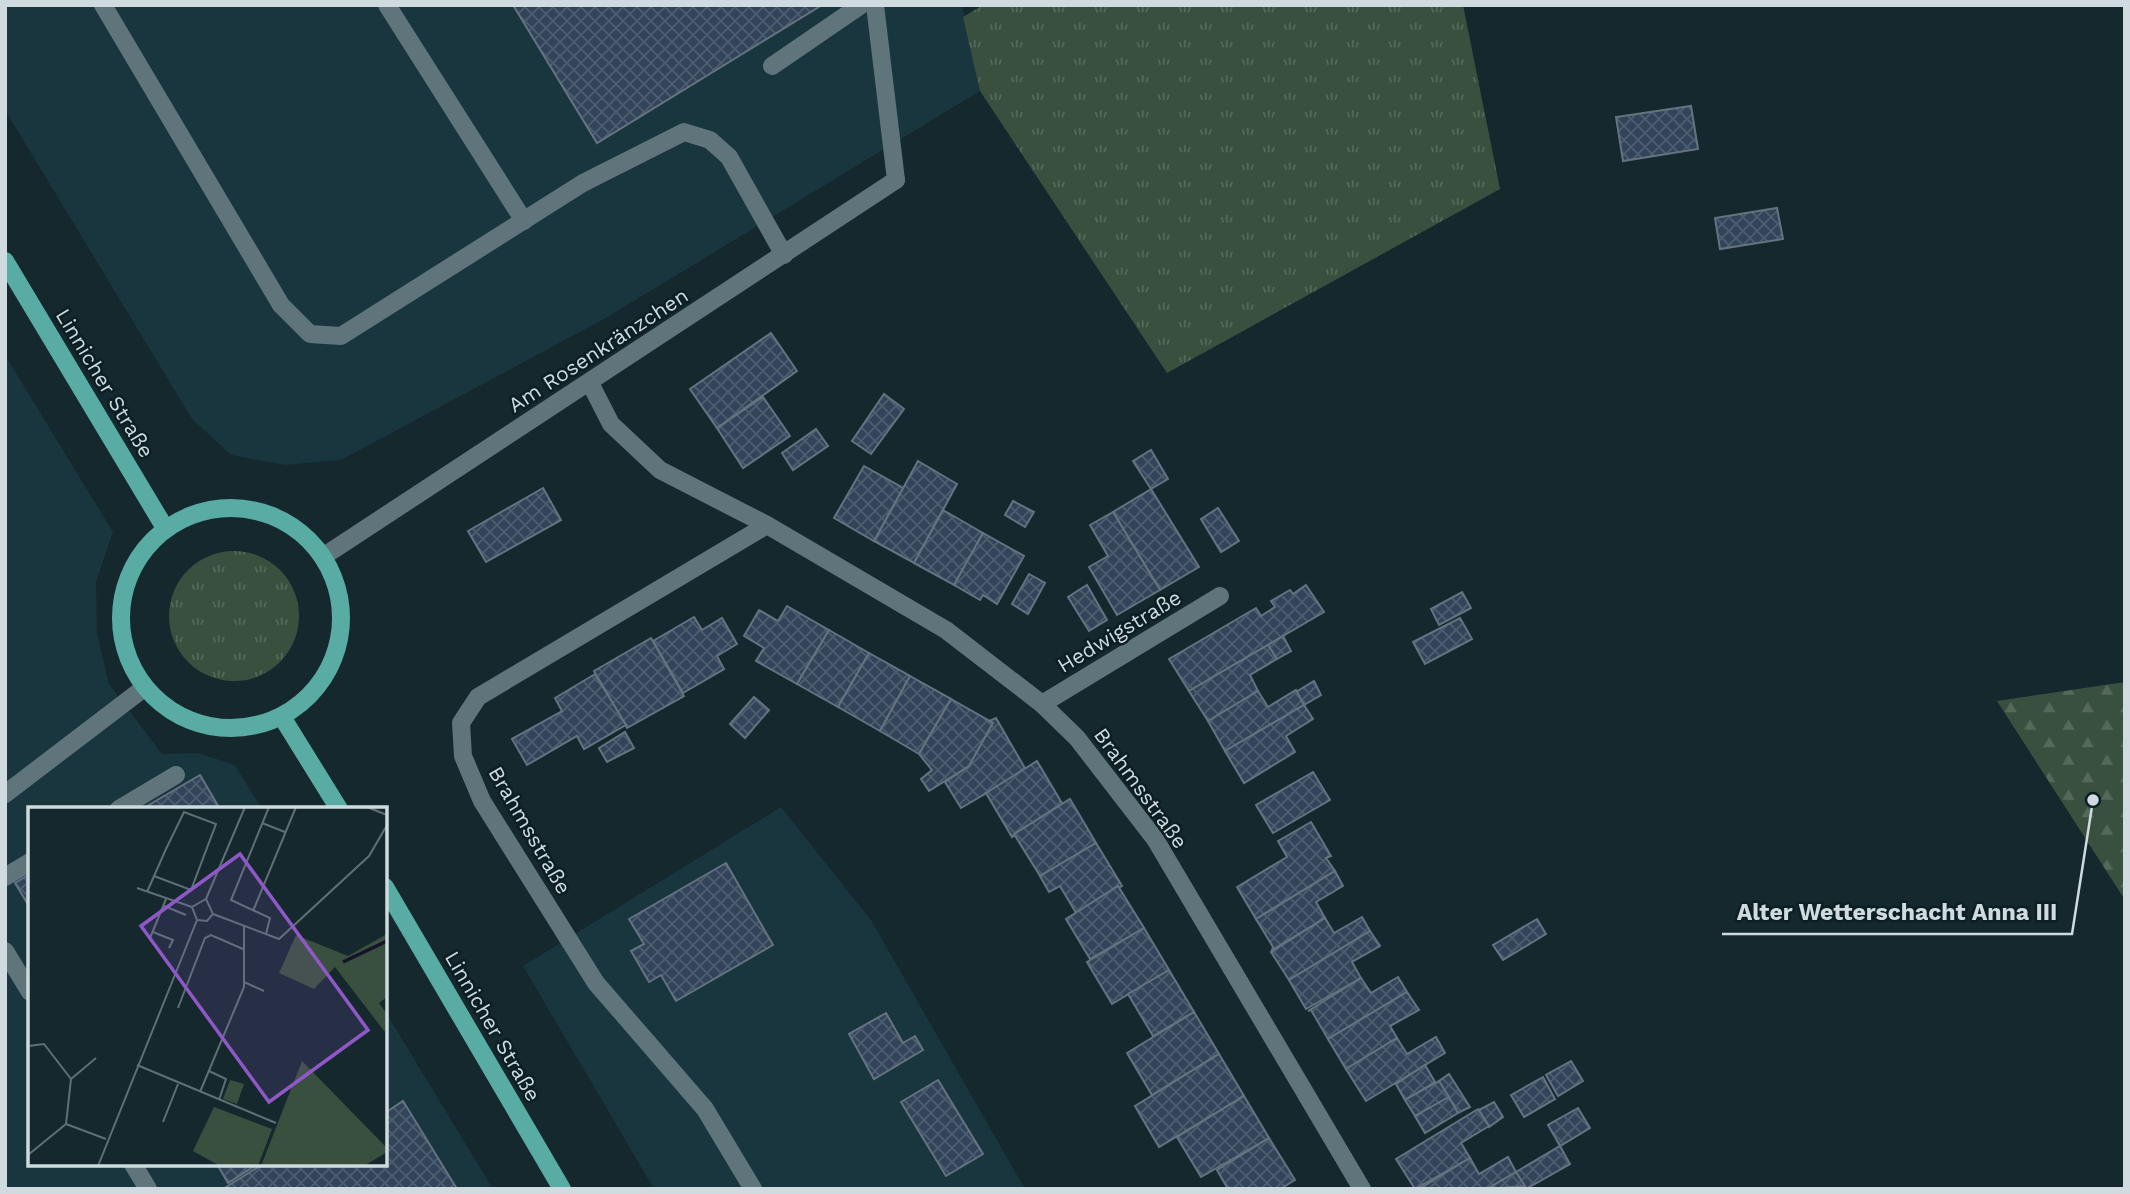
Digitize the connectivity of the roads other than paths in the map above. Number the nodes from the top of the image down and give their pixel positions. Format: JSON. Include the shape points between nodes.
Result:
{"nodes":[{"id":1,"x":103,"y":5,"type":"edge"},
{"id":2,"x":387,"y":5,"type":"edge"},
{"id":3,"x":861,"y":5,"type":"edge"},
{"id":4,"x":875,"y":5,"type":"edge"},
{"id":5,"x":772,"y":65,"type":"dead end"},
{"id":6,"x":524,"y":221,"type":"junction"},
{"id":7,"x":784,"y":255,"type":"junction"},
{"id":8,"x":5,"y":261,"type":"edge"},
{"id":9,"x":590,"y":383,"type":"junction"},
{"id":10,"x":767,"y":525,"type":"junction"},
{"id":11,"x":165,"y":528,"type":"junction"},
{"id":12,"x":324,"y":556,"type":"junction"},
{"id":13,"x":1220,"y":596,"type":"dead end"},
{"id":14,"x":144,"y":688,"type":"junction"},
{"id":15,"x":1042,"y":704,"type":"junction"},
{"id":16,"x":282,"y":718,"type":"junction"},
{"id":17,"x":176,"y":775,"type":"dead end"},
{"id":18,"x":5,"y":794,"type":"edge"},
{"id":19,"x":122,"y":807,"type":"edge"},
{"id":20,"x":338,"y":807,"type":"edge"},
{"id":21,"x":28,"y":863,"type":"edge"},
{"id":22,"x":5,"y":877,"type":"edge"},
{"id":23,"x":387,"y":890,"type":"edge"},
{"id":24,"x":5,"y":951,"type":"edge"},
{"id":25,"x":28,"y":989,"type":"edge"},
{"id":26,"x":135,"y":1166,"type":"edge"},
{"id":27,"x":148,"y":1189,"type":"edge"},
{"id":28,"x":562,"y":1189,"type":"edge"},
{"id":29,"x":754,"y":1189,"type":"edge"},
{"id":30,"x":1362,"y":1189,"type":"edge"}],
"edges":[{"from":1,"to":6,"type":"street","via":[[281,305],[310,334],[341,336]]},
{"from":2,"to":6,"type":"street"},
{"from":3,"to":5,"type":"street"},
{"from":4,"to":7,"type":"street","name":"Am Rosenkränzchen","via":[[896,180]]},
{"from":6,"to":7,"type":"street","via":[[583,183],[684,132],[710,140],[729,157]]},
{"from":7,"to":9,"type":"street","name":"Am Rosenkränzchen"},
{"from":8,"to":11,"type":"main road","name":"Linnicher Straße"},
{"from":9,"to":10,"type":"street","name":"Brahmsstraße","via":[[611,424],[660,470]]},
{"from":9,"to":12,"type":"street","name":"Am Rosenkränzchen"},
{"from":10,"to":15,"type":"street","name":"Brahmsstraße","via":[[946,630]]},
{"from":10,"to":29,"type":"street","name":"Brahmsstraße","via":[[478,697],[461,723],[463,755],[482,801],[596,983],[705,1109]]},
{"from":11,"to":12,"type":"main road","via":[[197,512],[232,506],[267,512],[299,530]]},
{"from":11,"to":14,"type":"main road","via":[[140,554],[124,586],[120,622],[126,657]]},
{"from":12,"to":16,"type":"main road","via":[[341,599],[339,646],[318,688]]},
{"from":13,"to":15,"type":"street","name":"Hedwigstraße"},
{"from":14,"to":16,"type":"main road","via":[[172,713],[207,727],[245,729]]},
{"from":14,"to":18,"type":"street"},
{"from":15,"to":30,"type":"street","name":"Brahmsstraße","via":[[1077,738],[1155,839]]},
{"from":16,"to":20,"type":"main road"},
{"from":17,"to":19,"type":"street"},
{"from":21,"to":22,"type":"street"},
{"from":23,"to":28,"type":"main road","name":"Linnicher Straße"},
{"from":24,"to":25,"type":"street"},
{"from":26,"to":27,"type":"street"}]}
